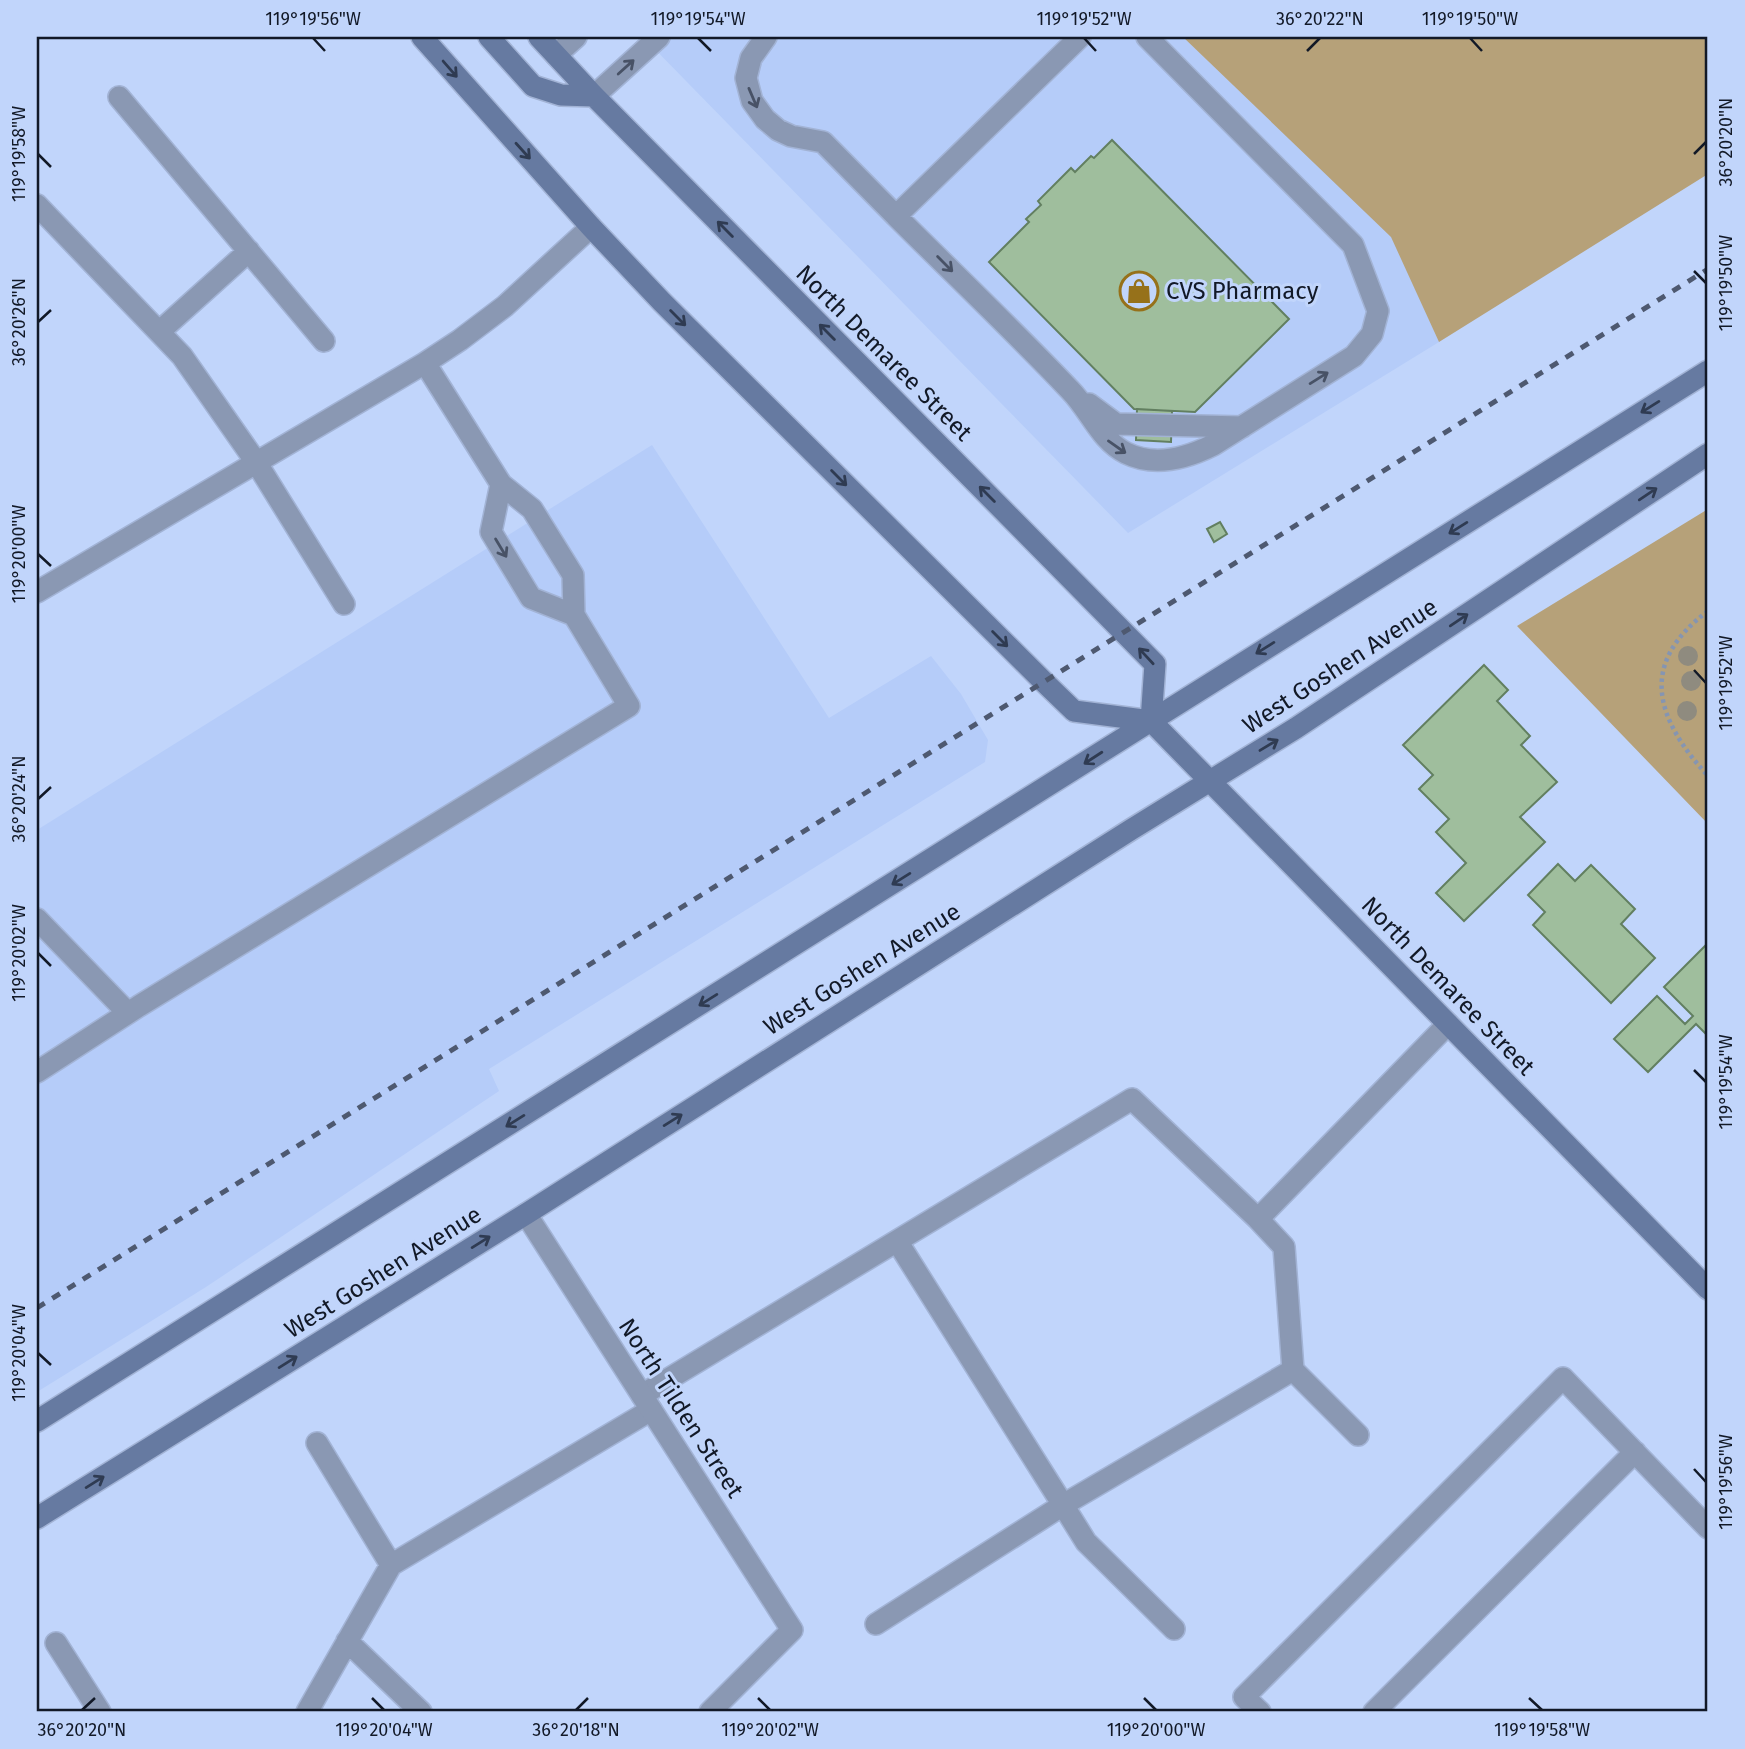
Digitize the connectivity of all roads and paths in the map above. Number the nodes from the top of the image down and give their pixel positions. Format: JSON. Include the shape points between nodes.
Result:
{"nodes":[{"id":1,"x":422,"y":37,"type":"edge"},
{"id":2,"x":489,"y":37,"type":"edge"},
{"id":3,"x":539,"y":37,"type":"edge"},
{"id":4,"x":576,"y":37,"type":"edge"},
{"id":5,"x":659,"y":37,"type":"edge"},
{"id":6,"x":766,"y":37,"type":"edge"},
{"id":7,"x":1080,"y":37,"type":"edge"},
{"id":8,"x":1147,"y":37,"type":"edge"},
{"id":9,"x":556,"y":55,"type":"junction"},
{"id":10,"x":594,"y":96,"type":"junction"},
{"id":11,"x":119,"y":97,"type":"dead end"},
{"id":12,"x":37,"y":205,"type":"edge"},
{"id":13,"x":897,"y":216,"type":"junction"},
{"id":14,"x":592,"y":227,"type":"junction"},
{"id":15,"x":249,"y":251,"type":"junction"},
{"id":16,"x":159,"y":332,"type":"junction"},
{"id":17,"x":324,"y":341,"type":"dead end"},
{"id":18,"x":425,"y":363,"type":"junction"},
{"id":19,"x":1708,"y":371,"type":"edge"},
{"id":20,"x":1073,"y":392,"type":"junction"},
{"id":21,"x":1243,"y":427,"type":"junction"},
{"id":22,"x":1708,"y":454,"type":"edge"},
{"id":23,"x":256,"y":462,"type":"junction"},
{"id":24,"x":501,"y":484,"type":"junction"},
{"id":25,"x":37,"y":592,"type":"edge"},
{"id":26,"x":344,"y":604,"type":"dead end"},
{"id":27,"x":1708,"y":611,"type":"edge"},
{"id":28,"x":574,"y":615,"type":"junction"},
{"id":29,"x":1151,"y":720,"type":"junction"},
{"id":30,"x":1708,"y":776,"type":"edge"},
{"id":31,"x":1210,"y":780,"type":"junction"},
{"id":32,"x":37,"y":919,"type":"edge"},
{"id":33,"x":128,"y":1013,"type":"junction"},
{"id":34,"x":1448,"y":1024,"type":"junction"},
{"id":35,"x":37,"y":1072,"type":"edge"},
{"id":36,"x":526,"y":1214,"type":"junction"},
{"id":37,"x":1258,"y":1219,"type":"junction"},
{"id":38,"x":897,"y":1241,"type":"junction"},
{"id":39,"x":1708,"y":1289,"type":"edge"},
{"id":40,"x":1293,"y":1370,"type":"junction"},
{"id":41,"x":646,"y":1402,"type":"junction"},
{"id":42,"x":37,"y":1421,"type":"edge"},
{"id":43,"x":1359,"y":1435,"type":"dead end"},
{"id":44,"x":317,"y":1443,"type":"dead end"},
{"id":45,"x":1635,"y":1452,"type":"junction"},
{"id":46,"x":1062,"y":1505,"type":"junction"},
{"id":47,"x":37,"y":1518,"type":"edge"},
{"id":48,"x":1708,"y":1528,"type":"edge"},
{"id":49,"x":391,"y":1565,"type":"junction"},
{"id":50,"x":876,"y":1624,"type":"dead end"},
{"id":51,"x":1174,"y":1629,"type":"dead end"},
{"id":52,"x":347,"y":1641,"type":"junction"},
{"id":53,"x":56,"y":1643,"type":"dead end"},
{"id":54,"x":100,"y":1712,"type":"edge"},
{"id":55,"x":307,"y":1712,"type":"edge"},
{"id":56,"x":421,"y":1712,"type":"edge"},
{"id":57,"x":710,"y":1712,"type":"edge"},
{"id":58,"x":1260,"y":1712,"type":"edge"},
{"id":59,"x":1374,"y":1712,"type":"edge"}],
"edges":[{"from":1,"to":14,"type":"main road","one_way":true},
{"from":2,"to":10,"type":"main road","via":[[533,86]]},
{"from":3,"to":9,"type":"main road","name":"North Demaree Street"},
{"from":4,"to":9,"type":"street"},
{"from":10,"to":5,"type":"street","one_way":true},
{"from":6,"to":13,"type":"street","one_way":true,"via":[[751,58],[746,78],[752,101],[765,119],[791,136],[823,142]]},
{"from":7,"to":13,"type":"street"},
{"from":21,"to":8,"type":"street","one_way":true,"via":[[1354,356],[1372,334],[1378,311],[1353,245]]},
{"from":9,"to":10,"type":"main road","name":"North Demaree Street"},
{"from":29,"to":10,"type":"main road","name":"North Demaree Street","one_way":true,"via":[[1154,663]]},
{"from":11,"to":15,"type":"street"},
{"from":12,"to":16,"type":"street"},
{"from":13,"to":20,"type":"street","one_way":true},
{"from":14,"to":18,"type":"street","via":[[505,306]]},
{"from":14,"to":29,"type":"main road","one_way":true,"via":[[1074,711]]},
{"from":15,"to":16,"type":"street"},
{"from":15,"to":17,"type":"street"},
{"from":16,"to":23,"type":"street","via":[[182,356]]},
{"from":18,"to":23,"type":"street"},
{"from":18,"to":24,"type":"street"},
{"from":19,"to":29,"type":"main road","one_way":true},
{"from":20,"to":21,"type":"street","via":[[1116,424]]},
{"from":20,"to":21,"type":"street","one_way":true,"via":[[1111,444],[1145,460],[1195,454]]},
{"from":31,"to":22,"type":"main road","name":"West Goshen Avenue","one_way":true,"via":[[1307,721]]},
{"from":23,"to":25,"type":"street"},
{"from":23,"to":26,"type":"street"},
{"from":24,"to":28,"type":"street","via":[[532,509],[573,575]]},
{"from":24,"to":28,"type":"street","one_way":true,"via":[[491,533],[531,598]]},
{"from":27,"to":30,"type":"path","via":[[1670,650],[1661,684],[1675,733]]},
{"from":28,"to":33,"type":"street","via":[[629,706]]},
{"from":29,"to":31,"type":"main road","name":"North Demaree Street"},
{"from":29,"to":42,"type":"main road","one_way":true},
{"from":31,"to":34,"type":"main road","name":"North Demaree Street"},
{"from":36,"to":31,"type":"main road","name":"West Goshen Avenue","one_way":true},
{"from":32,"to":33,"type":"street"},
{"from":33,"to":35,"type":"street"},
{"from":34,"to":37,"type":"street"},
{"from":34,"to":39,"type":"main road","name":"North Demaree Street"},
{"from":36,"to":41,"type":"street","name":"North Tilden Street"},
{"from":47,"to":36,"type":"main road","name":"West Goshen Avenue","one_way":true},
{"from":37,"to":38,"type":"street","via":[[1132,1099]]},
{"from":37,"to":40,"type":"street","via":[[1284,1247]]},
{"from":38,"to":41,"type":"street"},
{"from":38,"to":46,"type":"street"},
{"from":40,"to":43,"type":"street"},
{"from":40,"to":46,"type":"street"},
{"from":41,"to":49,"type":"street"},
{"from":41,"to":57,"type":"street","name":"North Tilden Street","via":[[792,1630]]},
{"from":44,"to":49,"type":"street"},
{"from":45,"to":48,"type":"street"},
{"from":45,"to":58,"type":"street","via":[[1563,1378],[1244,1696]]},
{"from":45,"to":59,"type":"street"},
{"from":46,"to":50,"type":"street"},
{"from":46,"to":51,"type":"street","via":[[1086,1542]]},
{"from":49,"to":52,"type":"street"},
{"from":52,"to":55,"type":"street"},
{"from":52,"to":56,"type":"street"},
{"from":53,"to":54,"type":"street"}]}
